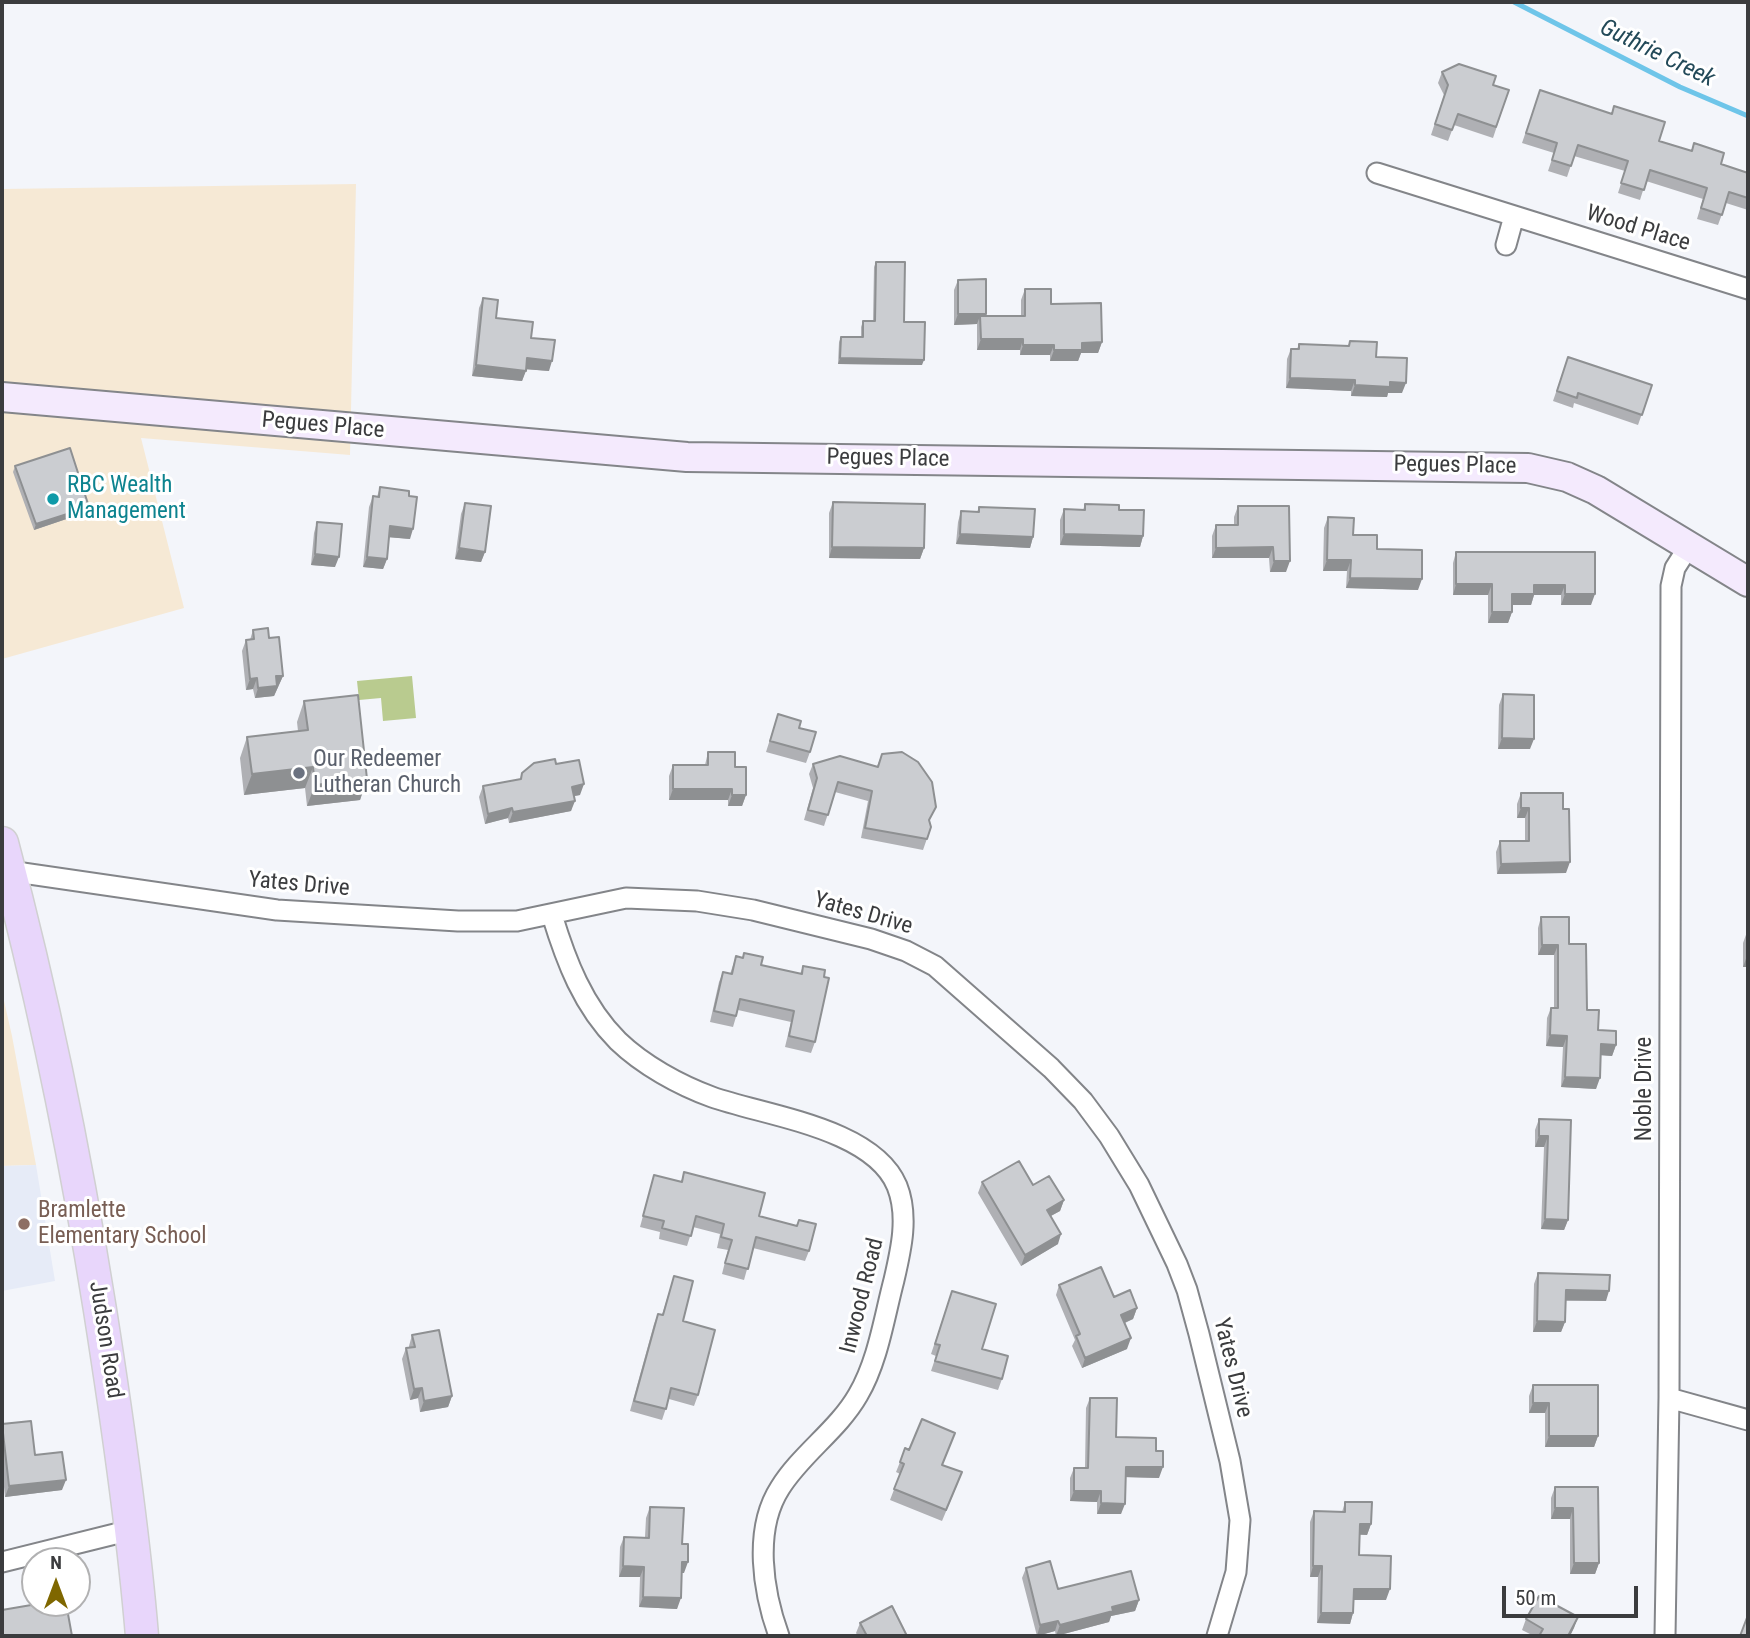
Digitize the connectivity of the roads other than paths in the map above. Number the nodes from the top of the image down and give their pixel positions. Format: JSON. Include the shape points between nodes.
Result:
{"nodes":[{"id":1,"x":1377,"y":173,"type":"dead end"},
{"id":2,"x":1514,"y":216,"type":"junction"},
{"id":3,"x":1506,"y":245,"type":"dead end"},
{"id":4,"x":1748,"y":289,"type":"edge"},
{"id":5,"x":2,"y":397,"type":"edge"},
{"id":6,"x":1689,"y":546,"type":"junction"},
{"id":7,"x":1748,"y":582,"type":"edge"},
{"id":8,"x":6,"y":857,"type":"edge"},
{"id":9,"x":552,"y":915,"type":"junction"},
{"id":10,"x":1669,"y":1398,"type":"junction"},
{"id":11,"x":1748,"y":1420,"type":"edge"},
{"id":12,"x":131,"y":1530,"type":"junction"},
{"id":13,"x":2,"y":1562,"type":"edge"},
{"id":14,"x":142,"y":1636,"type":"edge"},
{"id":15,"x":779,"y":1636,"type":"edge"},
{"id":16,"x":1217,"y":1636,"type":"edge"},
{"id":17,"x":1665,"y":1636,"type":"edge"}],
"edges":[{"from":1,"to":2,"type":"street","name":"Wood Place"},
{"from":2,"to":3,"type":"street"},
{"from":2,"to":4,"type":"street","name":"Wood Place"},
{"from":5,"to":6,"type":"street","name":"Pegues Place","via":[[643,455],[1528,467],[1596,490]]},
{"from":6,"to":7,"type":"street","name":"Pegues Place"},
{"from":6,"to":10,"type":"street","name":"Noble Drive","via":[[1675,568],[1671,586]]},
{"from":8,"to":9,"type":"street","name":"Yates Drive","via":[[277,910],[490,922]]},
{"from":8,"to":12,"type":"main road","name":"Judson Road","via":[[76,1172]]},
{"from":9,"to":15,"type":"street","name":"Inwood Road","via":[[578,985],[601,1020],[629,1050],[712,1097],[859,1145],[888,1170],[897,1186],[902,1244],[866,1382],[847,1412],[780,1487],[769,1512],[764,1543],[766,1591]]},
{"from":9,"to":16,"type":"street","name":"Yates Drive","via":[[626,898],[697,901],[871,939],[935,966],[1075,1093],[1139,1185],[1177,1264],[1199,1334],[1240,1520],[1236,1572]]},
{"from":10,"to":11,"type":"street"},
{"from":10,"to":17,"type":"street","name":"Noble Drive"},
{"from":12,"to":13,"type":"street"},
{"from":12,"to":14,"type":"main road","name":"Judson Road"}]}
